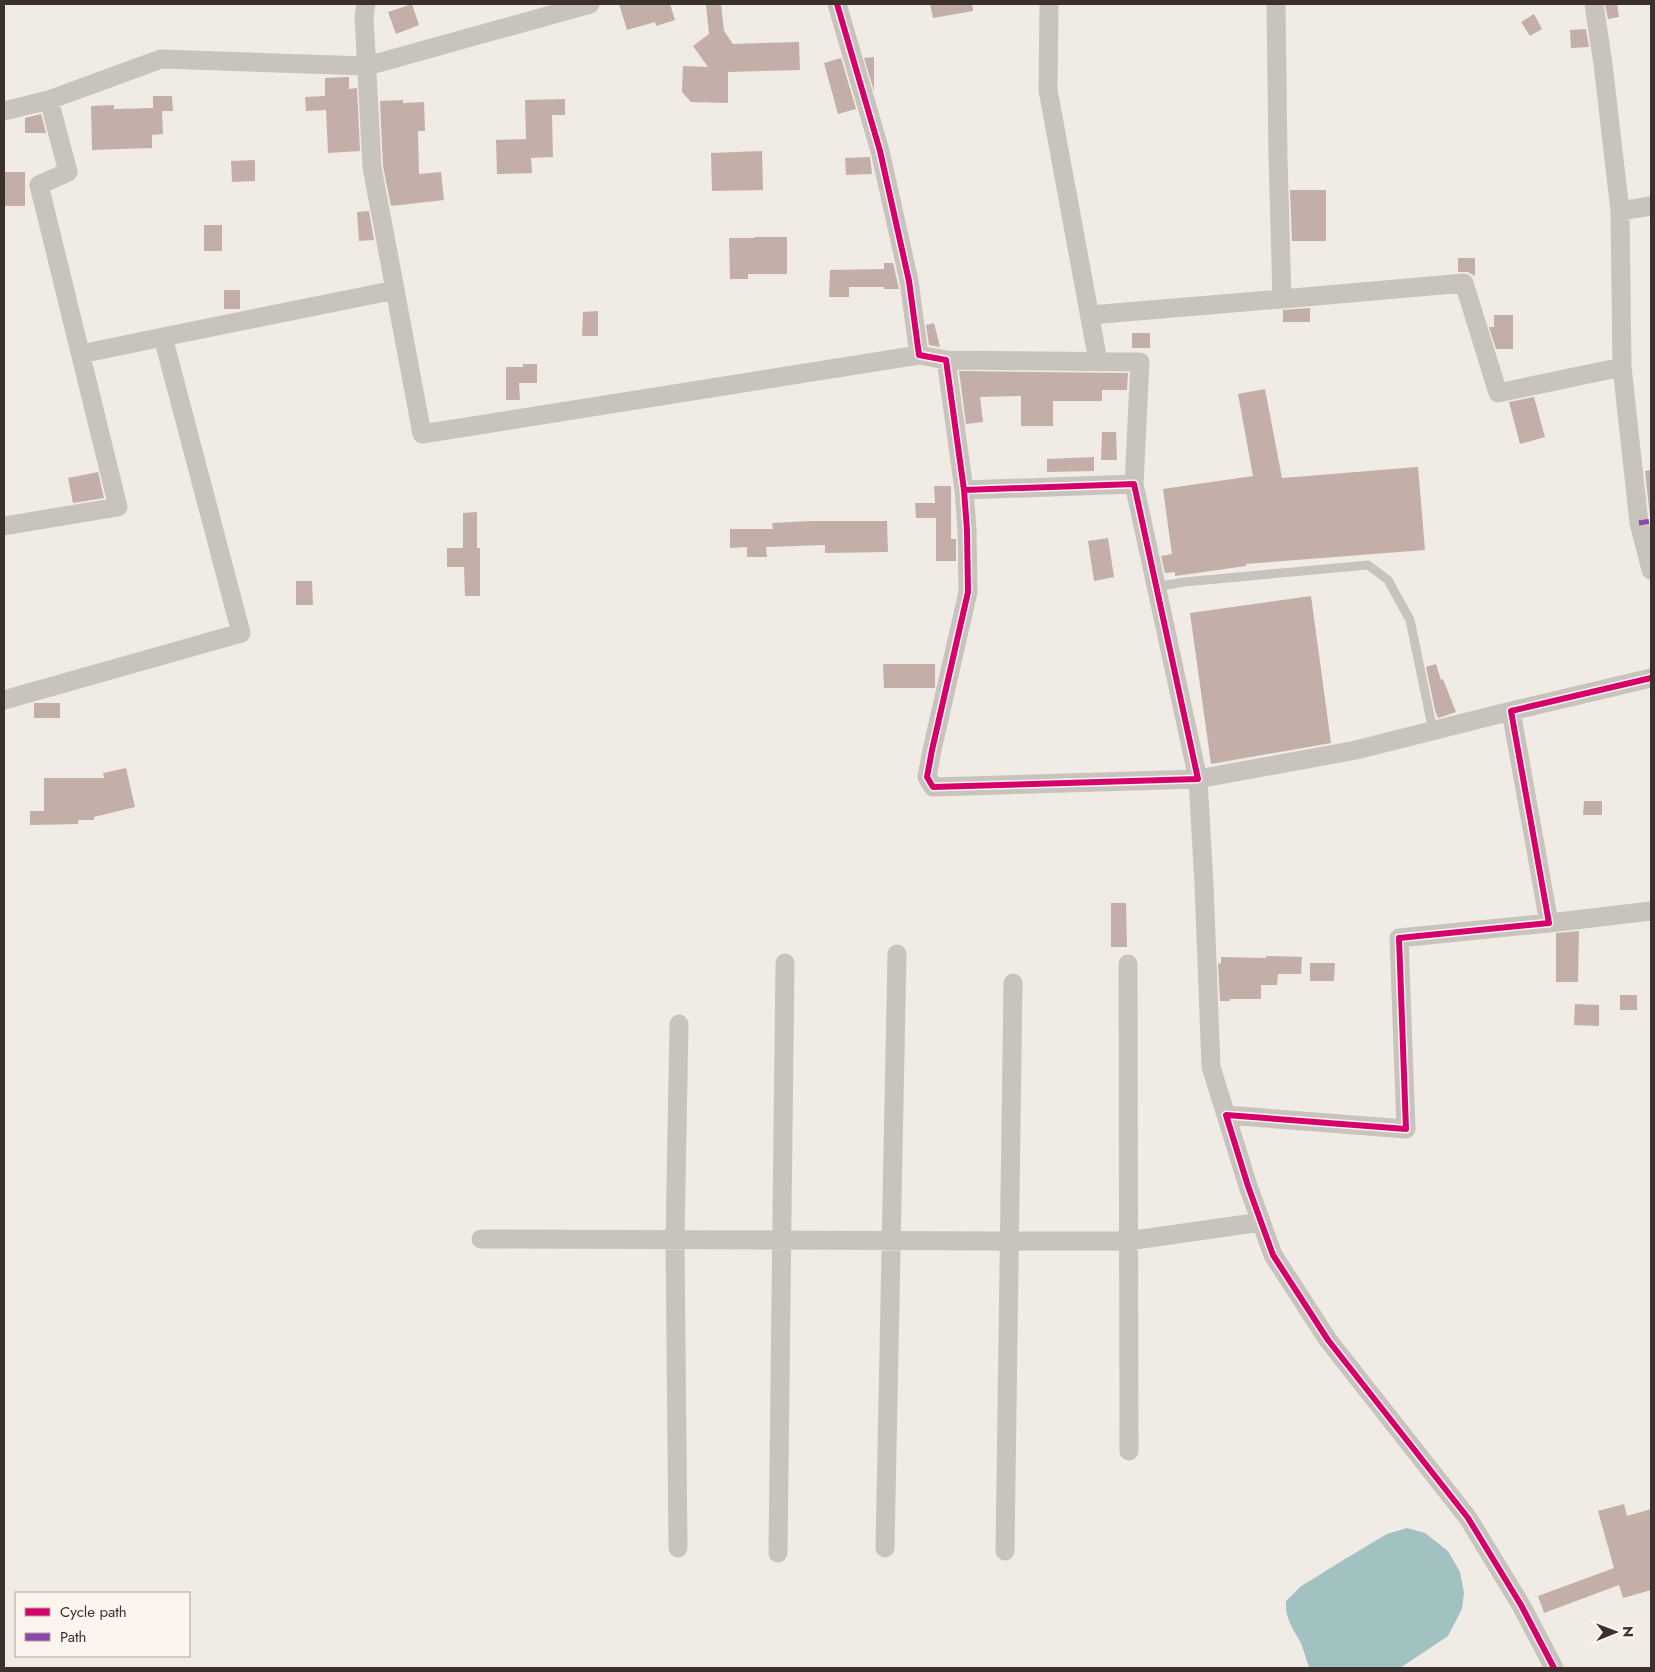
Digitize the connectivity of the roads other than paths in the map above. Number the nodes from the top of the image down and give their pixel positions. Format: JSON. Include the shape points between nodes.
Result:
{"nodes":[{"id":1,"x":366,"y":4,"type":"edge"},
{"id":2,"x":590,"y":4,"type":"edge"},
{"id":3,"x":836,"y":4,"type":"edge"},
{"id":4,"x":1049,"y":4,"type":"edge"},
{"id":5,"x":1276,"y":4,"type":"edge"},
{"id":6,"x":1594,"y":4,"type":"edge"},
{"id":7,"x":367,"y":66,"type":"junction"},
{"id":8,"x":49,"y":100,"type":"junction"},
{"id":9,"x":4,"y":111,"type":"edge"},
{"id":10,"x":1651,"y":206,"type":"edge"},
{"id":11,"x":1620,"y":211,"type":"junction"},
{"id":12,"x":395,"y":290,"type":"junction"},
{"id":13,"x":1282,"y":299,"type":"junction"},
{"id":14,"x":1090,"y":315,"type":"junction"},
{"id":15,"x":163,"y":337,"type":"junction"},
{"id":16,"x":81,"y":354,"type":"junction"},
{"id":17,"x":919,"y":355,"type":"junction"},
{"id":18,"x":946,"y":360,"type":"junction"},
{"id":19,"x":1098,"y":361,"type":"junction"},
{"id":20,"x":1622,"y":368,"type":"junction"},
{"id":21,"x":1134,"y":484,"type":"junction"},
{"id":22,"x":964,"y":490,"type":"junction"},
{"id":23,"x":4,"y":526,"type":"edge"},
{"id":24,"x":1651,"y":570,"type":"edge"},
{"id":25,"x":1156,"y":587,"type":"junction"},
{"id":26,"x":1651,"y":678,"type":"edge"},
{"id":27,"x":4,"y":700,"type":"edge"},
{"id":28,"x":1511,"y":711,"type":"junction"},
{"id":29,"x":1433,"y":731,"type":"junction"},
{"id":30,"x":1198,"y":779,"type":"junction"},
{"id":31,"x":1651,"y":911,"type":"edge"},
{"id":32,"x":1549,"y":923,"type":"junction"},
{"id":33,"x":897,"y":954,"type":"dead end"},
{"id":34,"x":785,"y":963,"type":"dead end"},
{"id":35,"x":1128,"y":964,"type":"dead end"},
{"id":36,"x":1014,"y":983,"type":"dead end"},
{"id":37,"x":679,"y":1024,"type":"dead end"},
{"id":38,"x":1226,"y":1115,"type":"junction"},
{"id":39,"x":1261,"y":1222,"type":"junction"},
{"id":40,"x":481,"y":1239,"type":"dead end"},
{"id":41,"x":675,"y":1240,"type":"junction"},
{"id":42,"x":781,"y":1240,"type":"junction"},
{"id":43,"x":890,"y":1241,"type":"junction"},
{"id":44,"x":1010,"y":1241,"type":"junction"},
{"id":45,"x":1128,"y":1241,"type":"junction"},
{"id":46,"x":1129,"y":1452,"type":"dead end"},
{"id":47,"x":678,"y":1548,"type":"dead end"},
{"id":48,"x":884,"y":1548,"type":"dead end"},
{"id":49,"x":1005,"y":1552,"type":"dead end"},
{"id":50,"x":778,"y":1553,"type":"dead end"},
{"id":51,"x":1554,"y":1668,"type":"edge"}],
"edges":[{"from":1,"to":7,"type":"street"},
{"from":2,"to":7,"type":"street"},
{"from":3,"to":17,"type":"street","via":[[880,151],[909,281]]},
{"from":4,"to":14,"type":"street","via":[[1048,90]]},
{"from":5,"to":13,"type":"street"},
{"from":6,"to":11,"type":"street"},
{"from":7,"to":8,"type":"street","via":[[161,58]]},
{"from":7,"to":12,"type":"street","via":[[372,167]]},
{"from":8,"to":9,"type":"street"},
{"from":8,"to":16,"type":"street","via":[[68,172],[39,185]]},
{"from":10,"to":11,"type":"street"},
{"from":11,"to":20,"type":"street"},
{"from":12,"to":15,"type":"street"},
{"from":12,"to":17,"type":"street","via":[[422,434]]},
{"from":13,"to":14,"type":"street"},
{"from":13,"to":20,"type":"street","via":[[1464,283],[1498,393]]},
{"from":14,"to":19,"type":"street"},
{"from":15,"to":16,"type":"street"},
{"from":15,"to":27,"type":"street","via":[[241,633]]},
{"from":16,"to":23,"type":"street","via":[[118,507]]},
{"from":17,"to":18,"type":"street"},
{"from":18,"to":19,"type":"street"},
{"from":18,"to":22,"type":"street"},
{"from":19,"to":21,"type":"street","via":[[1140,362]]},
{"from":20,"to":24,"type":"street","via":[[1639,523]]},
{"from":21,"to":22,"type":"street"},
{"from":21,"to":25,"type":"street"},
{"from":22,"to":30,"type":"street","via":[[968,592],[927,777],[933,787]]},
{"from":25,"to":29,"type":"lane","via":[[1368,565],[1388,580],[1410,620]]},
{"from":25,"to":30,"type":"street"},
{"from":26,"to":28,"type":"street"},
{"from":28,"to":29,"type":"street"},
{"from":28,"to":32,"type":"street"},
{"from":29,"to":30,"type":"street","via":[[1356,750]]},
{"from":30,"to":38,"type":"street","via":[[1211,1067]]},
{"from":31,"to":32,"type":"street"},
{"from":32,"to":38,"type":"street","via":[[1399,938],[1406,1129]]},
{"from":33,"to":43,"type":"street"},
{"from":34,"to":42,"type":"street"},
{"from":35,"to":45,"type":"street"},
{"from":36,"to":44,"type":"street"},
{"from":37,"to":41,"type":"street"},
{"from":38,"to":39,"type":"street"},
{"from":39,"to":45,"type":"street"},
{"from":39,"to":51,"type":"street","via":[[1273,1255],[1328,1340],[1468,1518]]},
{"from":40,"to":41,"type":"street"},
{"from":41,"to":42,"type":"street"},
{"from":41,"to":47,"type":"street"},
{"from":42,"to":43,"type":"street"},
{"from":42,"to":50,"type":"street"},
{"from":43,"to":44,"type":"street"},
{"from":43,"to":48,"type":"street"},
{"from":44,"to":45,"type":"street"},
{"from":44,"to":49,"type":"street"},
{"from":45,"to":46,"type":"street"}]}
